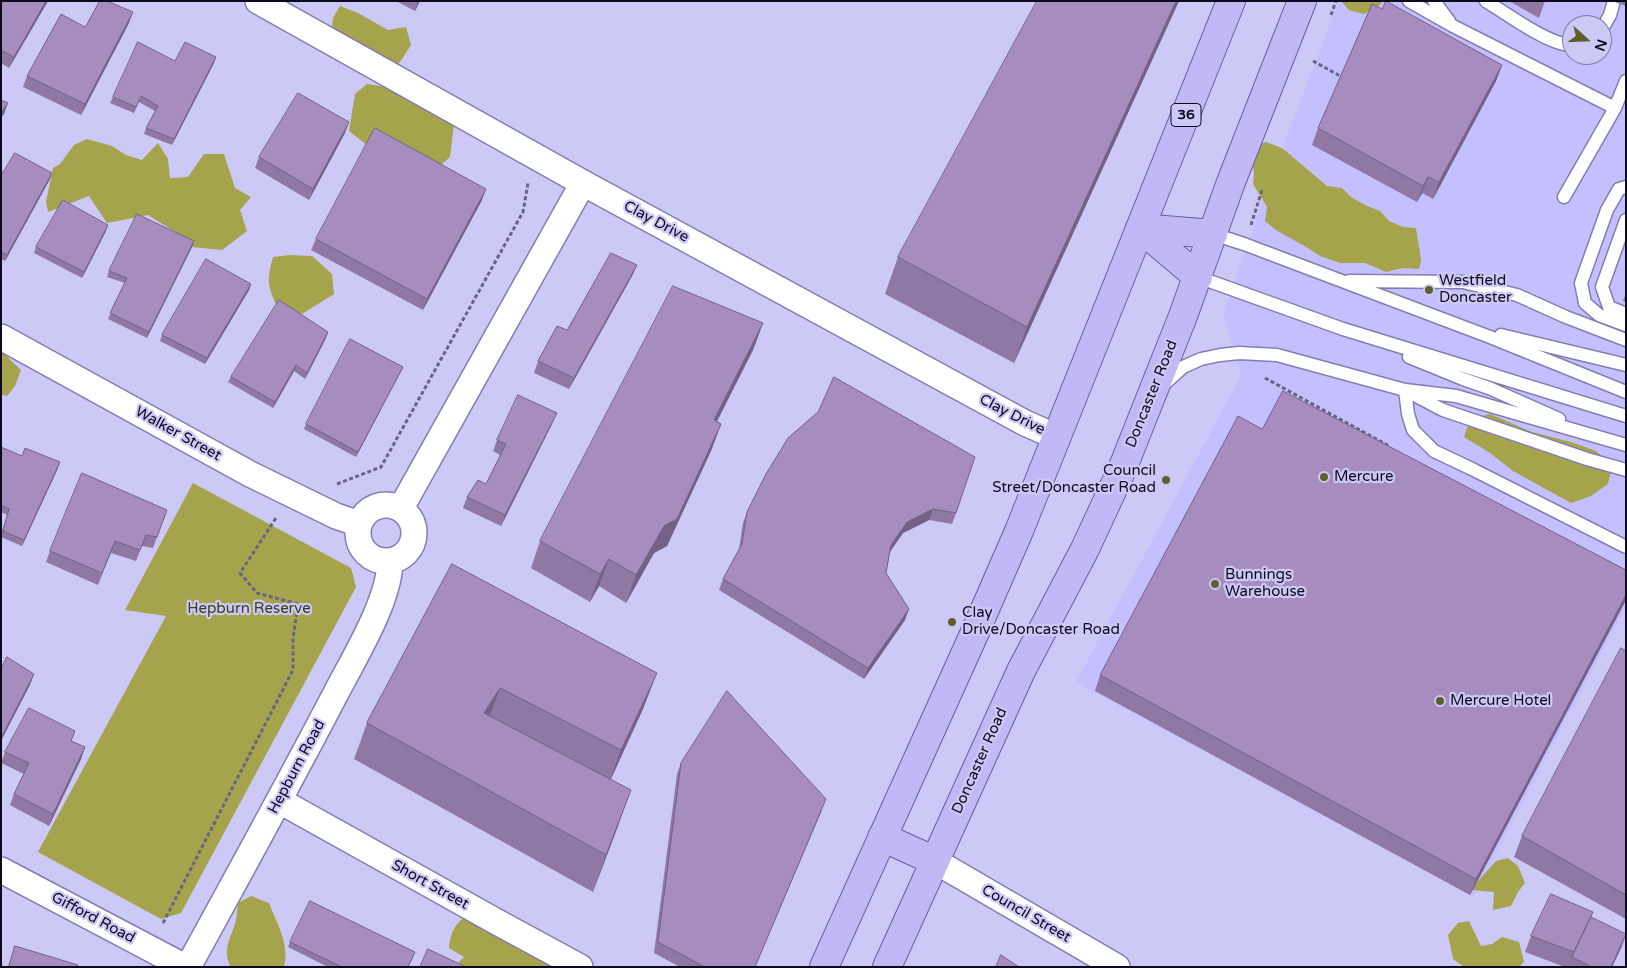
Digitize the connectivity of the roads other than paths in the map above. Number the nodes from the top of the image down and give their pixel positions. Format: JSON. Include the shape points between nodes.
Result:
{"nodes":[{"id":1,"x":258,"y":1,"type":"edge"},
{"id":2,"x":1231,"y":1,"type":"edge"},
{"id":3,"x":1302,"y":1,"type":"edge"},
{"id":4,"x":1409,"y":1,"type":"edge"},
{"id":5,"x":1434,"y":1,"type":"edge"},
{"id":6,"x":1486,"y":1,"type":"edge"},
{"id":7,"x":1614,"y":1,"type":"edge"},
{"id":8,"x":1608,"y":15,"type":"edge"},
{"id":9,"x":1453,"y":26,"type":"junction"},
{"id":10,"x":1562,"y":43,"type":"edge"},
{"id":11,"x":1626,"y":81,"type":"edge"},
{"id":12,"x":1615,"y":108,"type":"junction"},
{"id":13,"x":583,"y":183,"type":"junction"},
{"id":14,"x":1626,"y":187,"type":"edge"},
{"id":15,"x":1564,"y":196,"type":"dead end"},
{"id":16,"x":1626,"y":220,"type":"edge"},
{"id":17,"x":1140,"y":228,"type":"junction"},
{"id":18,"x":1213,"y":234,"type":"junction"},
{"id":19,"x":1198,"y":277,"type":"junction"},
{"id":20,"x":1342,"y":281,"type":"junction"},
{"id":21,"x":1626,"y":314,"type":"edge"},
{"id":22,"x":1626,"y":325,"type":"edge"},
{"id":23,"x":1343,"y":329,"type":"junction"},
{"id":24,"x":1,"y":337,"type":"edge"},
{"id":25,"x":1490,"y":337,"type":"junction"},
{"id":26,"x":1626,"y":340,"type":"edge"},
{"id":27,"x":1626,"y":365,"type":"edge"},
{"id":28,"x":1405,"y":390,"type":"junction"},
{"id":29,"x":1626,"y":392,"type":"edge"},
{"id":30,"x":1150,"y":398,"type":"junction"},
{"id":31,"x":1626,"y":416,"type":"edge"},
{"id":32,"x":1598,"y":436,"type":"junction"},
{"id":33,"x":1057,"y":438,"type":"junction"},
{"id":34,"x":1626,"y":445,"type":"edge"},
{"id":35,"x":1626,"y":470,"type":"edge"},
{"id":36,"x":401,"y":508,"type":"junction"},
{"id":37,"x":359,"y":524,"type":"junction"},
{"id":38,"x":1626,"y":547,"type":"edge"},
{"id":39,"x":390,"y":561,"type":"junction"},
{"id":40,"x":280,"y":801,"type":"junction"},
{"id":41,"x":882,"y":837,"type":"junction"},
{"id":42,"x":935,"y":861,"type":"junction"},
{"id":43,"x":1,"y":870,"type":"edge"},
{"id":44,"x":186,"y":967,"type":"edge"},
{"id":45,"x":580,"y":967,"type":"edge"},
{"id":46,"x":824,"y":967,"type":"edge"},
{"id":47,"x":887,"y":967,"type":"edge"},
{"id":48,"x":1117,"y":967,"type":"edge"}],
"edges":[{"from":1,"to":13,"type":"street","name":"Clay Drive"},
{"from":2,"to":17,"type":"main road","number":"36"},
{"from":3,"to":18,"type":"main road","name":"Doncaster Road"},
{"from":4,"to":9,"type":"lane"},
{"from":5,"to":9,"type":"lane"},
{"from":6,"to":10,"type":"lane"},
{"from":7,"to":8,"type":"lane"},
{"from":9,"to":12,"type":"lane"},
{"from":11,"to":12,"type":"lane"},
{"from":12,"to":15,"type":"lane"},
{"from":13,"to":33,"type":"street","name":"Clay Drive"},
{"from":13,"to":36,"type":"street"},
{"from":14,"to":22,"type":"lane","via":[[1619,189],[1607,210],[1581,282],[1585,303],[1599,315]]},
{"from":16,"to":21,"type":"lane","via":[[1602,287],[1609,307]]},
{"from":17,"to":18,"type":"main road"},
{"from":17,"to":19,"type":"main road"},
{"from":17,"to":33,"type":"main road","number":"36"},
{"from":18,"to":19,"type":"main road","name":"Doncaster Road"},
{"from":18,"to":20,"type":"lane"},
{"from":19,"to":23,"type":"lane"},
{"from":19,"to":30,"type":"main road","name":"Doncaster Road"},
{"from":20,"to":25,"type":"lane"},
{"from":20,"to":26,"type":"lane","via":[[1463,282],[1517,295]]},
{"from":23,"to":31,"type":"lane"},
{"from":23,"to":32,"type":"lane"},
{"from":24,"to":37,"type":"street","name":"Walker Street","via":[[250,474]]},
{"from":25,"to":27,"type":"lane","via":[[1496,334]]},
{"from":25,"to":29,"type":"lane"},
{"from":28,"to":30,"type":"lane","via":[[1286,357],[1220,354],[1184,366]]},
{"from":28,"to":32,"type":"lane","via":[[1456,396]]},
{"from":28,"to":35,"type":"lane","via":[[1443,410]]},
{"from":28,"to":38,"type":"lane","via":[[1413,430],[1434,451]]},
{"from":30,"to":42,"type":"main road","name":"Doncaster Road","via":[[1086,549],[1021,671]]},
{"from":32,"to":34,"type":"lane"},
{"from":33,"to":41,"type":"main road","number":"36","via":[[975,632]]},
{"from":36,"to":37,"type":"street","via":[[381,505],[364,515]]},
{"from":36,"to":39,"type":"street","via":[[413,524],[412,544],[399,558]]},
{"from":37,"to":39,"type":"street","via":[[357,533],[364,551],[371,557]]},
{"from":39,"to":40,"type":"street","name":"Hepburn Road","via":[[390,574],[374,619]]},
{"from":40,"to":44,"type":"street","name":"Hepburn Road"},
{"from":40,"to":45,"type":"street","name":"Short Street"},
{"from":41,"to":42,"type":"main road"},
{"from":41,"to":46,"type":"main road","number":"36"},
{"from":42,"to":47,"type":"main road","name":"Doncaster Road"},
{"from":42,"to":48,"type":"street","name":"Council Street"},
{"from":43,"to":44,"type":"street","name":"Gifford Road"}]}
